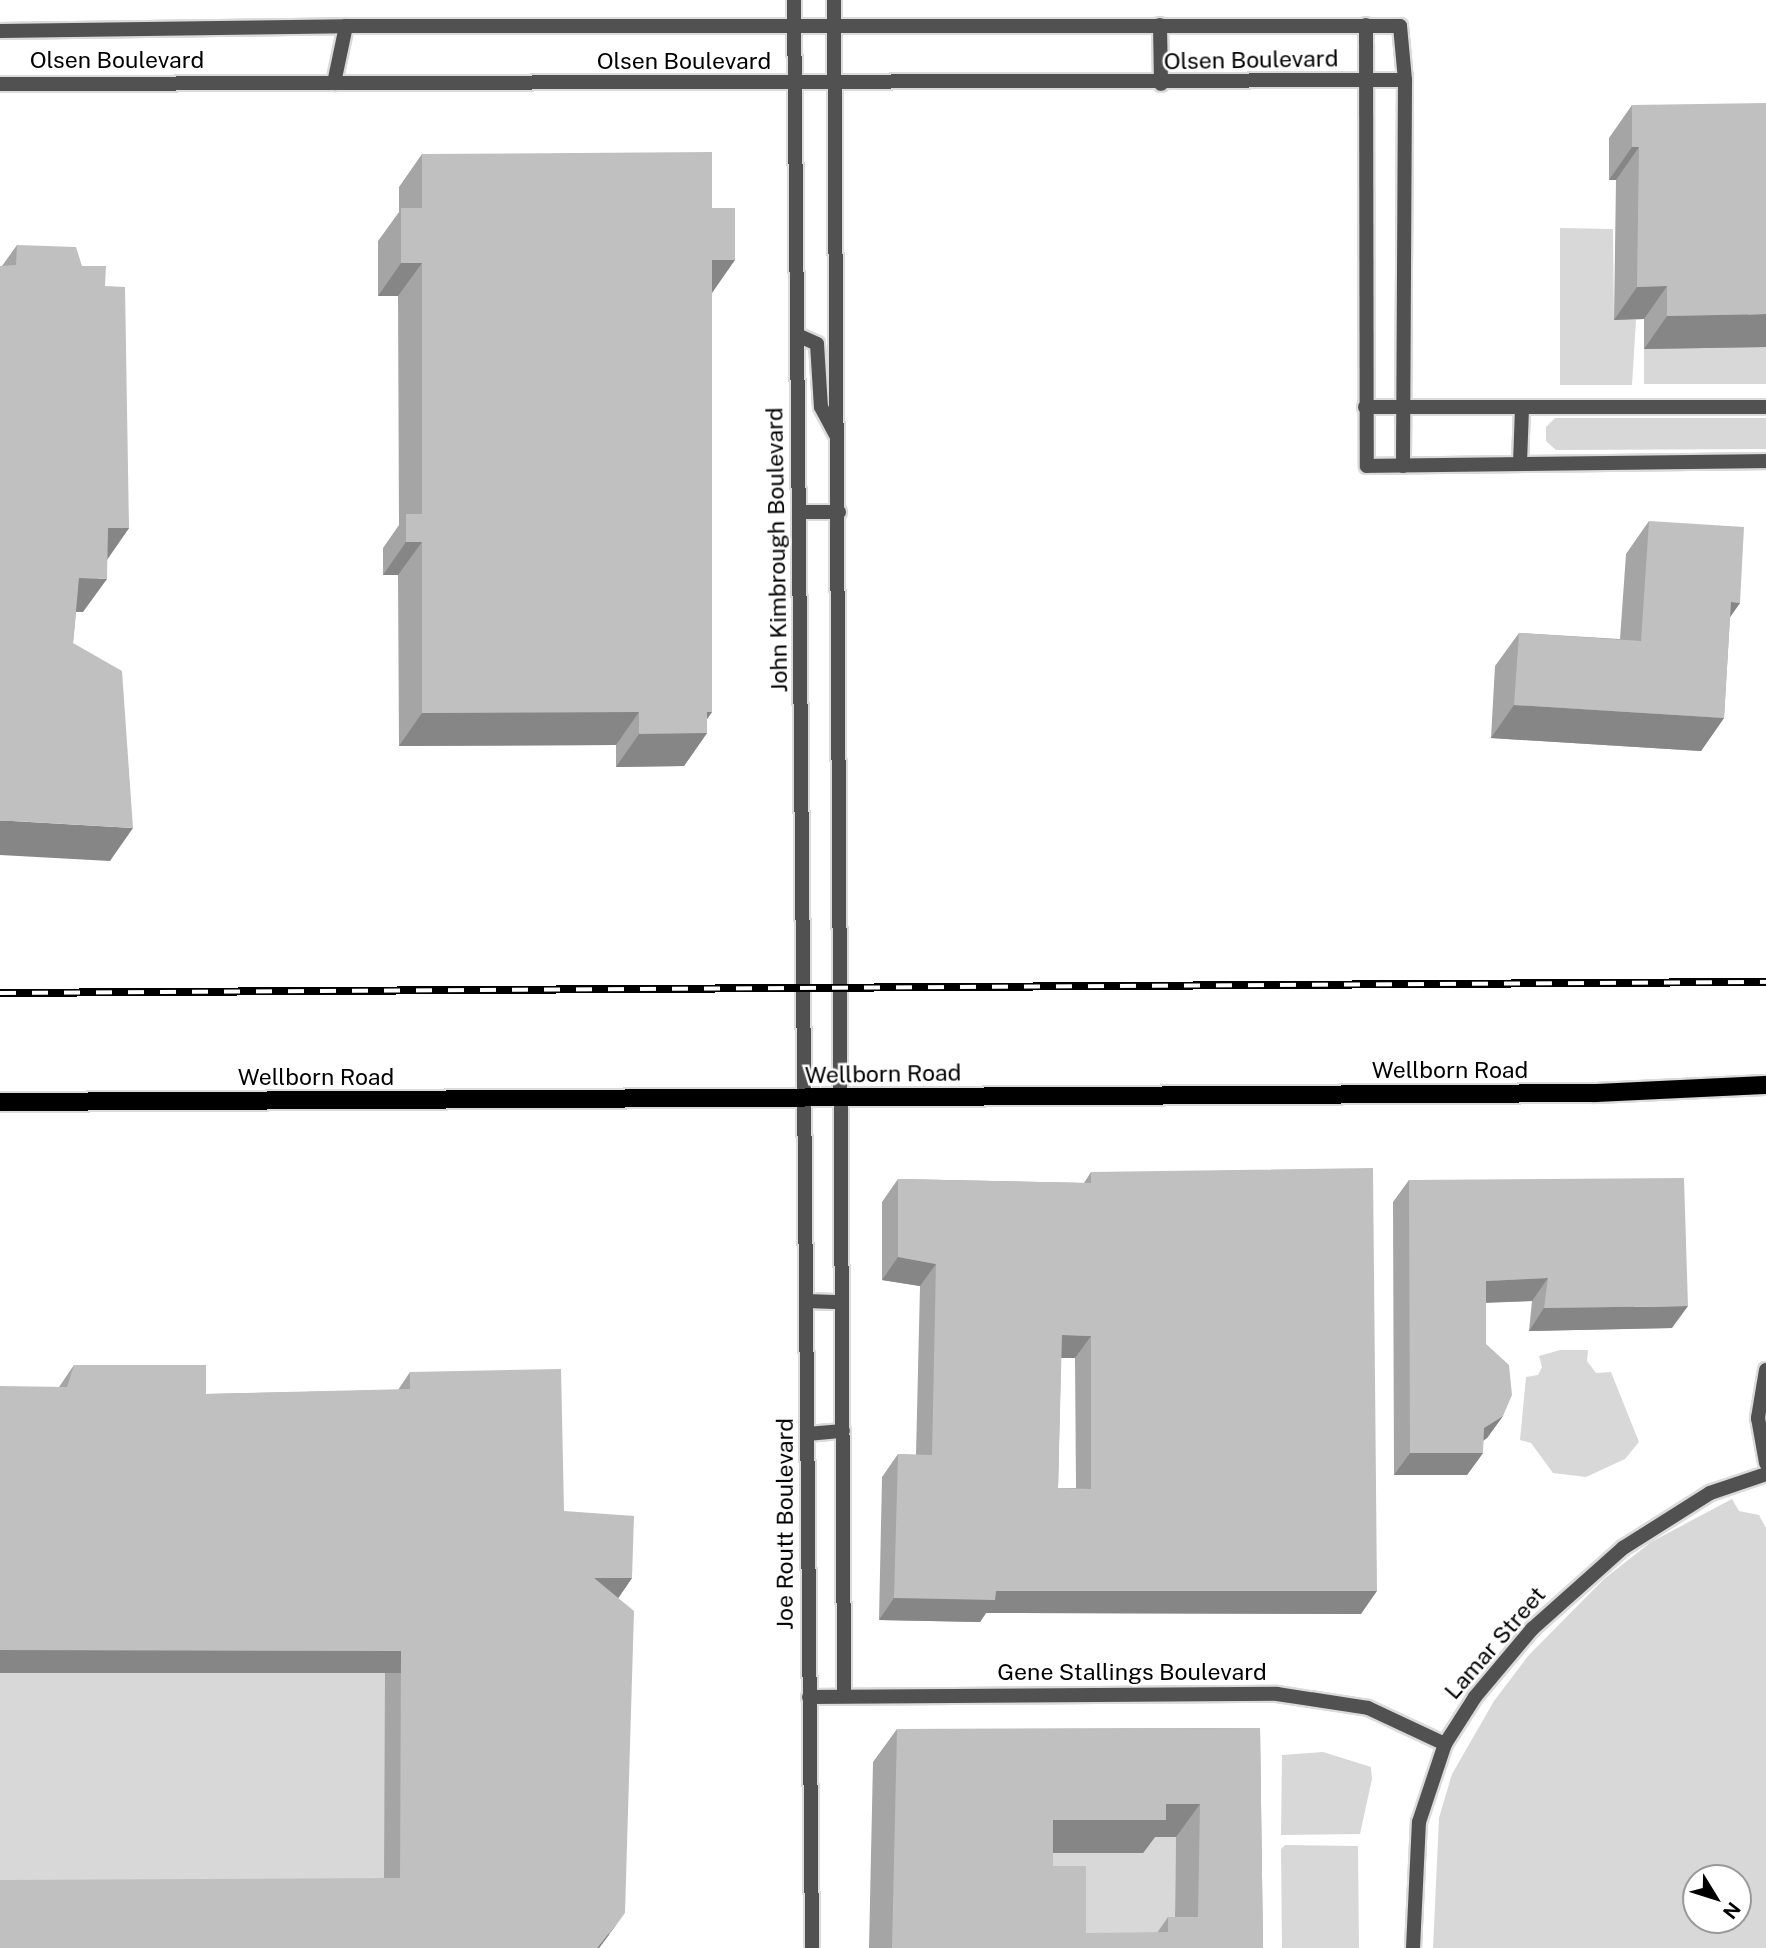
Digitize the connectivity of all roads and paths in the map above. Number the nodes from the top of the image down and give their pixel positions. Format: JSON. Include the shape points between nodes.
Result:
{"nodes":[{"id":1,"x":794,"y":0,"type":"edge"},
{"id":2,"x":834,"y":0,"type":"edge"},
{"id":3,"x":1160,"y":25,"type":"junction"},
{"id":4,"x":1366,"y":25,"type":"junction"},
{"id":5,"x":346,"y":26,"type":"junction"},
{"id":6,"x":794,"y":26,"type":"junction"},
{"id":7,"x":835,"y":27,"type":"junction"},
{"id":8,"x":0,"y":31,"type":"edge"},
{"id":9,"x":1405,"y":80,"type":"junction"},
{"id":10,"x":1368,"y":81,"type":"junction"},
{"id":11,"x":334,"y":83,"type":"junction"},
{"id":12,"x":0,"y":84,"type":"edge"},
{"id":13,"x":837,"y":84,"type":"junction"},
{"id":14,"x":1161,"y":84,"type":"junction"},
{"id":15,"x":796,"y":85,"type":"junction"},
{"id":16,"x":797,"y":335,"type":"junction"},
{"id":17,"x":1366,"y":407,"type":"junction"},
{"id":18,"x":1401,"y":407,"type":"junction"},
{"id":19,"x":1766,"y":407,"type":"edge"},
{"id":20,"x":1522,"y":409,"type":"junction"},
{"id":21,"x":838,"y":438,"type":"junction"},
{"id":22,"x":1766,"y":461,"type":"edge"},
{"id":23,"x":1520,"y":463,"type":"junction"},
{"id":24,"x":1403,"y":466,"type":"junction"},
{"id":25,"x":799,"y":512,"type":"junction"},
{"id":26,"x":839,"y":512,"type":"junction"},
{"id":27,"x":1766,"y":1085,"type":"edge"},
{"id":28,"x":804,"y":1100,"type":"junction"},
{"id":29,"x":839,"y":1100,"type":"junction"},
{"id":30,"x":0,"y":1102,"type":"edge"},
{"id":31,"x":807,"y":1301,"type":"junction"},
{"id":32,"x":841,"y":1302,"type":"junction"},
{"id":33,"x":1766,"y":1370,"type":"edge"},
{"id":34,"x":843,"y":1431,"type":"junction"},
{"id":35,"x":807,"y":1433,"type":"junction"},
{"id":36,"x":1766,"y":1463,"type":"edge"},
{"id":37,"x":1766,"y":1474,"type":"edge"},
{"id":38,"x":809,"y":1696,"type":"junction"},
{"id":39,"x":844,"y":1696,"type":"junction"},
{"id":40,"x":1445,"y":1744,"type":"junction"},
{"id":41,"x":811,"y":1948,"type":"edge"},
{"id":42,"x":1413,"y":1948,"type":"edge"}],
"edges":[{"from":1,"to":6,"type":"street","name":"John Kimbrough Boulevard"},
{"from":2,"to":7,"type":"street"},
{"from":3,"to":4,"type":"street","name":"Olsen Boulevard"},
{"from":3,"to":7,"type":"street","name":"Olsen Boulevard"},
{"from":3,"to":14,"type":"street"},
{"from":4,"to":9,"type":"street","name":"Olsen Boulevard","via":[[1400,26]]},
{"from":4,"to":10,"type":"street","name":"Olsen Boulevard"},
{"from":5,"to":6,"type":"street","name":"Olsen Boulevard"},
{"from":5,"to":8,"type":"street","name":"Olsen Boulevard"},
{"from":5,"to":11,"type":"street"},
{"from":6,"to":7,"type":"street","name":"Olsen Boulevard"},
{"from":6,"to":15,"type":"street","name":"John Kimbrough Boulevard"},
{"from":7,"to":13,"type":"street"},
{"from":9,"to":10,"type":"street","name":"Olsen Boulevard"},
{"from":9,"to":18,"type":"street","name":"Olsen Boulevard"},
{"from":10,"to":14,"type":"street","name":"Olsen Boulevard"},
{"from":10,"to":17,"type":"street","name":"Olsen Boulevard"},
{"from":11,"to":12,"type":"street","name":"Olsen Boulevard"},
{"from":11,"to":15,"type":"street","name":"Olsen Boulevard"},
{"from":13,"to":14,"type":"street","name":"Olsen Boulevard"},
{"from":13,"to":15,"type":"street","name":"Olsen Boulevard"},
{"from":13,"to":21,"type":"street"},
{"from":15,"to":16,"type":"street","name":"John Kimbrough Boulevard"},
{"from":16,"to":21,"type":"street","via":[[817,344],[821,407]]},
{"from":16,"to":25,"type":"street","name":"John Kimbrough Boulevard"},
{"from":17,"to":18,"type":"street"},
{"from":17,"to":24,"type":"street","name":"Olsen Boulevard","via":[[1367,466]]},
{"from":18,"to":20,"type":"street"},
{"from":18,"to":24,"type":"street","name":"Olsen Boulevard"},
{"from":19,"to":20,"type":"street"},
{"from":20,"to":23,"type":"street"},
{"from":21,"to":26,"type":"street"},
{"from":22,"to":23,"type":"street","name":"Olsen Boulevard"},
{"from":23,"to":24,"type":"street","name":"Olsen Boulevard"},
{"from":25,"to":26,"type":"street"},
{"from":25,"to":28,"type":"street","name":"John Kimbrough Boulevard"},
{"from":26,"to":29,"type":"street"},
{"from":27,"to":29,"type":"main road","name":"Wellborn Road","via":[[1595,1093]]},
{"from":28,"to":29,"type":"main road","name":"Wellborn Road"},
{"from":28,"to":30,"type":"main road","name":"Wellborn Road"},
{"from":28,"to":31,"type":"street","name":"Joe Routt Boulevard"},
{"from":29,"to":32,"type":"street"},
{"from":31,"to":32,"type":"street"},
{"from":31,"to":35,"type":"street","name":"Joe Routt Boulevard"},
{"from":32,"to":34,"type":"street"},
{"from":33,"to":36,"type":"street","via":[[1758,1418]]},
{"from":34,"to":35,"type":"street"},
{"from":34,"to":39,"type":"street"},
{"from":35,"to":38,"type":"street","name":"Joe Routt Boulevard"},
{"from":37,"to":40,"type":"street","name":"Lamar Street","via":[[1728,1485],[1665,1518],[1590,1574],[1517,1646]]},
{"from":38,"to":39,"type":"street","name":"Gene Stallings Boulevard"},
{"from":38,"to":41,"type":"street","name":"Joe Routt Boulevard"},
{"from":39,"to":40,"type":"street","name":"Gene Stallings Boulevard","via":[[1278,1694],[1368,1708]]},
{"from":40,"to":42,"type":"street","name":"Lamar Street","via":[[1425,1797],[1415,1846]]}]}
